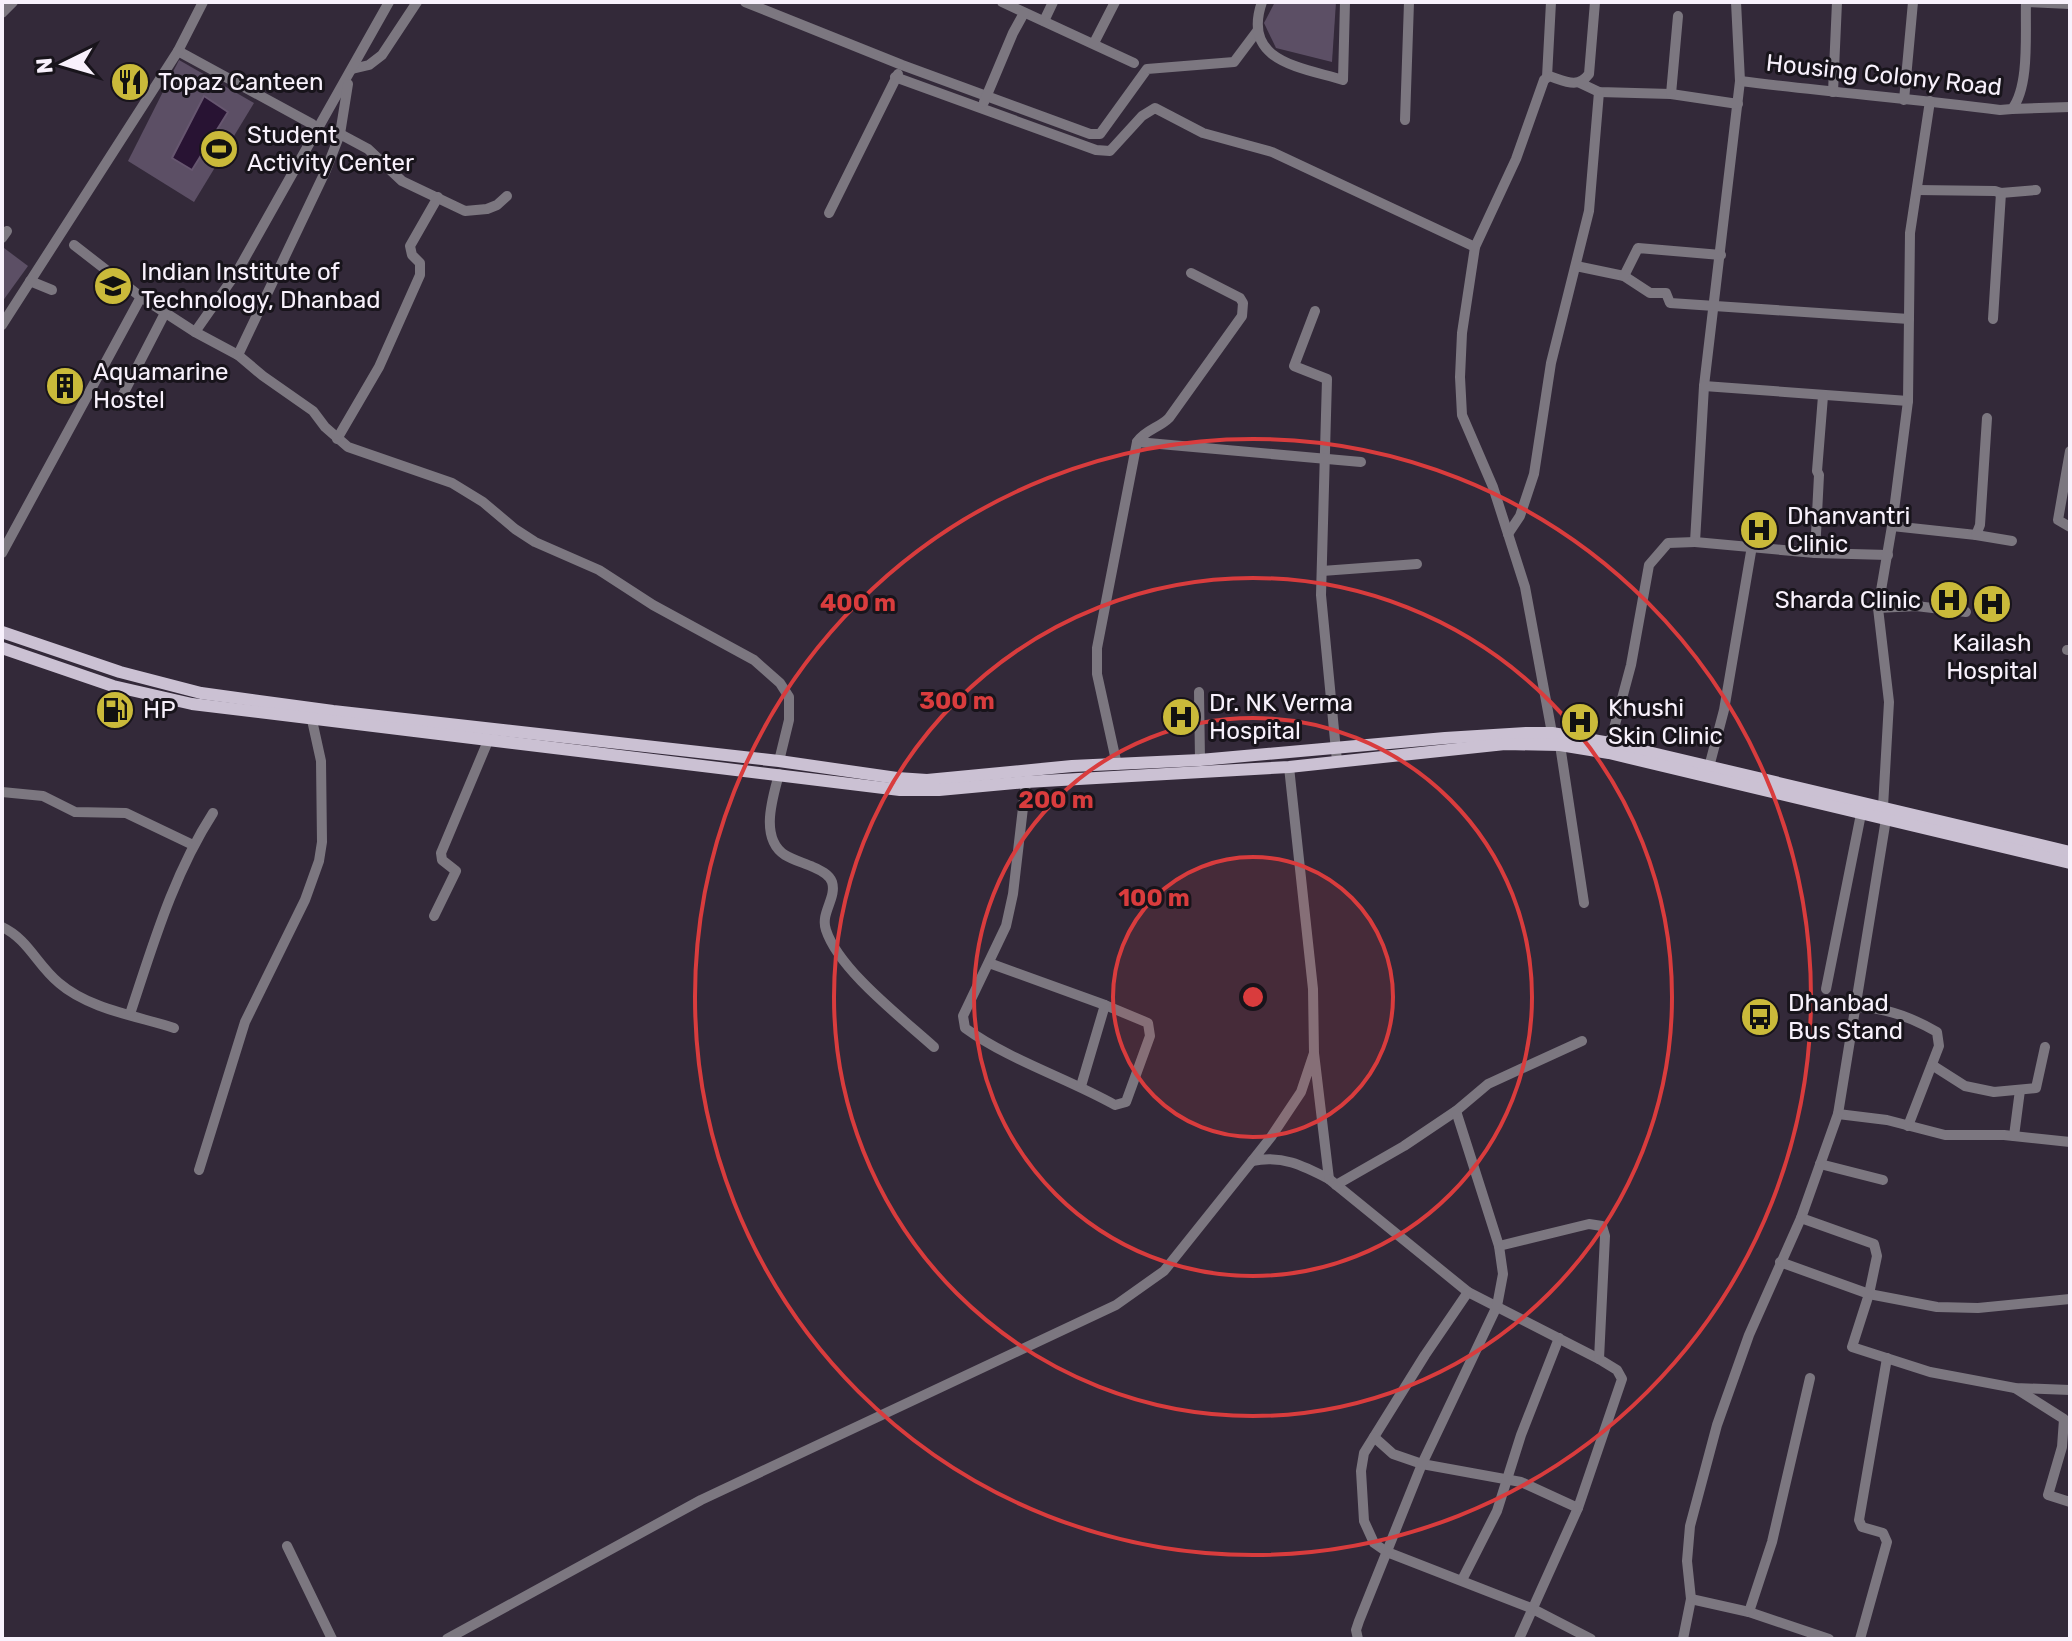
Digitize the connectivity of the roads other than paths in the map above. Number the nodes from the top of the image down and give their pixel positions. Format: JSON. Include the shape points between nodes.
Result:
{"nodes":[{"id":1,"x":13,"y":2,"type":"edge"},
{"id":2,"x":203,"y":2,"type":"edge"},
{"id":3,"x":389,"y":2,"type":"edge"},
{"id":4,"x":417,"y":2,"type":"edge"},
{"id":5,"x":745,"y":2,"type":"edge"},
{"id":6,"x":1002,"y":2,"type":"edge"},
{"id":7,"x":1053,"y":2,"type":"edge"},
{"id":8,"x":1115,"y":2,"type":"edge"},
{"id":9,"x":1262,"y":2,"type":"edge"},
{"id":10,"x":1345,"y":2,"type":"edge"},
{"id":11,"x":1409,"y":2,"type":"edge"},
{"id":12,"x":1551,"y":2,"type":"edge"},
{"id":13,"x":1595,"y":2,"type":"edge"},
{"id":14,"x":1736,"y":2,"type":"edge"},
{"id":15,"x":1837,"y":2,"type":"edge"},
{"id":16,"x":1913,"y":2,"type":"edge"},
{"id":17,"x":2026,"y":2,"type":"edge"},
{"id":18,"x":2070,"y":4,"type":"edge"},
{"id":19,"x":2,"y":13,"type":"edge"},
{"id":20,"x":1024,"y":13,"type":"junction"},
{"id":21,"x":1678,"y":16,"type":"dead end"},
{"id":22,"x":1044,"y":21,"type":"junction"},
{"id":23,"x":1258,"y":30,"type":"junction"},
{"id":24,"x":1094,"y":43,"type":"junction"},
{"id":25,"x":178,"y":51,"type":"junction"},
{"id":26,"x":1134,"y":63,"type":"dead end"},
{"id":27,"x":902,"y":65,"type":"junction"},
{"id":28,"x":351,"y":71,"type":"junction"},
{"id":29,"x":895,"y":77,"type":"junction"},
{"id":30,"x":1547,"y":77,"type":"junction"},
{"id":31,"x":1740,"y":81,"type":"junction"},
{"id":32,"x":1580,"y":83,"type":"junction"},
{"id":33,"x":1599,"y":92,"type":"junction"},
{"id":34,"x":1833,"y":92,"type":"junction"},
{"id":35,"x":1671,"y":94,"type":"junction"},
{"id":36,"x":987,"y":96,"type":"junction"},
{"id":37,"x":1904,"y":100,"type":"junction"},
{"id":38,"x":1930,"y":101,"type":"junction"},
{"id":39,"x":1738,"y":104,"type":"junction"},
{"id":40,"x":2070,"y":107,"type":"edge"},
{"id":41,"x":981,"y":108,"type":"junction"},
{"id":42,"x":2012,"y":109,"type":"junction"},
{"id":43,"x":1405,"y":120,"type":"dead end"},
{"id":44,"x":312,"y":124,"type":"dead end"},
{"id":45,"x":340,"y":134,"type":"junction"},
{"id":46,"x":1917,"y":190,"type":"junction"},
{"id":47,"x":2036,"y":190,"type":"dead end"},
{"id":48,"x":2001,"y":193,"type":"junction"},
{"id":49,"x":507,"y":196,"type":"dead end"},
{"id":50,"x":438,"y":197,"type":"junction"},
{"id":51,"x":829,"y":213,"type":"dead end"},
{"id":52,"x":74,"y":245,"type":"dead end"},
{"id":53,"x":1475,"y":247,"type":"junction"},
{"id":54,"x":1721,"y":255,"type":"junction"},
{"id":55,"x":1576,"y":266,"type":"junction"},
{"id":56,"x":1191,"y":273,"type":"dead end"},
{"id":57,"x":1624,"y":276,"type":"junction"},
{"id":58,"x":30,"y":281,"type":"junction"},
{"id":59,"x":52,"y":290,"type":"dead end"},
{"id":60,"x":141,"y":297,"type":"junction"},
{"id":61,"x":1714,"y":307,"type":"junction"},
{"id":62,"x":1315,"y":311,"type":"dead end"},
{"id":63,"x":165,"y":313,"type":"junction"},
{"id":64,"x":1909,"y":319,"type":"junction"},
{"id":65,"x":1993,"y":319,"type":"dead end"},
{"id":66,"x":2,"y":325,"type":"edge"},
{"id":67,"x":195,"y":332,"type":"junction"},
{"id":68,"x":238,"y":355,"type":"junction"},
{"id":69,"x":1704,"y":386,"type":"junction"},
{"id":70,"x":1823,"y":396,"type":"junction"},
{"id":71,"x":1908,"y":401,"type":"junction"},
{"id":72,"x":117,"y":406,"type":"dead end"},
{"id":73,"x":1987,"y":418,"type":"dead end"},
{"id":74,"x":337,"y":439,"type":"junction"},
{"id":75,"x":1137,"y":442,"type":"junction"},
{"id":76,"x":2070,"y":451,"type":"edge"},
{"id":77,"x":1324,"y":458,"type":"junction"},
{"id":78,"x":1361,"y":462,"type":"dead end"},
{"id":79,"x":1892,"y":526,"type":"junction"},
{"id":80,"x":2070,"y":527,"type":"edge"},
{"id":81,"x":1508,"y":534,"type":"junction"},
{"id":82,"x":1976,"y":535,"type":"junction"},
{"id":83,"x":2012,"y":541,"type":"dead end"},
{"id":84,"x":1695,"y":542,"type":"junction"},
{"id":85,"x":1752,"y":546,"type":"junction"},
{"id":86,"x":2,"y":553,"type":"edge"},
{"id":87,"x":1815,"y":553,"type":"junction"},
{"id":88,"x":1888,"y":555,"type":"junction"},
{"id":89,"x":1417,"y":564,"type":"dead end"},
{"id":90,"x":1322,"y":571,"type":"junction"},
{"id":91,"x":1878,"y":608,"type":"junction"},
{"id":92,"x":1966,"y":612,"type":"dead end"},
{"id":93,"x":2,"y":632,"type":"edge"},
{"id":94,"x":2,"y":648,"type":"edge"},
{"id":95,"x":120,"y":672,"type":"junction"},
{"id":96,"x":113,"y":686,"type":"junction"},
{"id":97,"x":1199,"y":692,"type":"dead end"},
{"id":98,"x":312,"y":720,"type":"junction"},
{"id":99,"x":1552,"y":733,"type":"junction"},
{"id":100,"x":521,"y":739,"type":"junction"},
{"id":101,"x":488,"y":741,"type":"junction"},
{"id":102,"x":1610,"y":743,"type":"junction"},
{"id":103,"x":1560,"y":745,"type":"junction"},
{"id":104,"x":1333,"y":748,"type":"junction"},
{"id":105,"x":1200,"y":760,"type":"junction"},
{"id":106,"x":1334,"y":762,"type":"junction"},
{"id":107,"x":1117,"y":765,"type":"junction"},
{"id":108,"x":779,"y":767,"type":"junction"},
{"id":109,"x":1289,"y":767,"type":"junction"},
{"id":110,"x":1709,"y":767,"type":"junction"},
{"id":111,"x":1026,"y":782,"type":"junction"},
{"id":112,"x":2,"y":792,"type":"edge"},
{"id":113,"x":213,"y":813,"type":"dead end"},
{"id":114,"x":1885,"y":813,"type":"junction"},
{"id":115,"x":1861,"y":814,"type":"junction"},
{"id":116,"x":193,"y":845,"type":"junction"},
{"id":117,"x":2070,"y":852,"type":"edge"},
{"id":118,"x":2070,"y":863,"type":"edge"},
{"id":119,"x":1584,"y":903,"type":"dead end"},
{"id":120,"x":434,"y":916,"type":"dead end"},
{"id":121,"x":2,"y":927,"type":"edge"},
{"id":122,"x":989,"y":963,"type":"junction"},
{"id":123,"x":1826,"y":989,"type":"dead end"},
{"id":124,"x":1105,"y":1005,"type":"junction"},
{"id":125,"x":1856,"y":1007,"type":"junction"},
{"id":126,"x":130,"y":1014,"type":"junction"},
{"id":127,"x":174,"y":1028,"type":"dead end"},
{"id":128,"x":1582,"y":1041,"type":"dead end"},
{"id":129,"x":934,"y":1047,"type":"dead end"},
{"id":130,"x":2045,"y":1047,"type":"dead end"},
{"id":131,"x":1314,"y":1053,"type":"junction"},
{"id":132,"x":1932,"y":1065,"type":"junction"},
{"id":133,"x":1081,"y":1086,"type":"junction"},
{"id":134,"x":2020,"y":1090,"type":"junction"},
{"id":135,"x":1456,"y":1111,"type":"junction"},
{"id":136,"x":1838,"y":1114,"type":"junction"},
{"id":137,"x":1908,"y":1126,"type":"junction"},
{"id":138,"x":2014,"y":1136,"type":"junction"},
{"id":139,"x":2070,"y":1142,"type":"edge"},
{"id":140,"x":1252,"y":1161,"type":"junction"},
{"id":141,"x":1820,"y":1164,"type":"junction"},
{"id":142,"x":199,"y":1170,"type":"dead end"},
{"id":143,"x":1883,"y":1180,"type":"dead end"},
{"id":144,"x":1332,"y":1182,"type":"junction"},
{"id":145,"x":1801,"y":1218,"type":"junction"},
{"id":146,"x":1499,"y":1246,"type":"junction"},
{"id":147,"x":1780,"y":1262,"type":"junction"},
{"id":148,"x":1468,"y":1292,"type":"junction"},
{"id":149,"x":1869,"y":1294,"type":"junction"},
{"id":150,"x":2070,"y":1299,"type":"edge"},
{"id":151,"x":1497,"y":1306,"type":"junction"},
{"id":152,"x":1559,"y":1338,"type":"junction"},
{"id":153,"x":1887,"y":1358,"type":"junction"},
{"id":154,"x":1599,"y":1359,"type":"junction"},
{"id":155,"x":1810,"y":1378,"type":"dead end"},
{"id":156,"x":2015,"y":1388,"type":"junction"},
{"id":157,"x":2070,"y":1390,"type":"edge"},
{"id":158,"x":1374,"y":1437,"type":"junction"},
{"id":159,"x":1422,"y":1464,"type":"junction"},
{"id":160,"x":1507,"y":1478,"type":"junction"},
{"id":161,"x":2070,"y":1502,"type":"edge"},
{"id":162,"x":1578,"y":1508,"type":"junction"},
{"id":163,"x":287,"y":1546,"type":"dead end"},
{"id":164,"x":1387,"y":1552,"type":"junction"},
{"id":165,"x":1462,"y":1580,"type":"junction"},
{"id":166,"x":1691,"y":1599,"type":"junction"},
{"id":167,"x":1531,"y":1608,"type":"junction"},
{"id":168,"x":1749,"y":1612,"type":"junction"},
{"id":169,"x":332,"y":1639,"type":"edge"},
{"id":170,"x":447,"y":1639,"type":"edge"},
{"id":171,"x":1358,"y":1639,"type":"edge"},
{"id":172,"x":1519,"y":1639,"type":"edge"},
{"id":173,"x":1591,"y":1639,"type":"edge"},
{"id":174,"x":1683,"y":1639,"type":"edge"},
{"id":175,"x":1829,"y":1639,"type":"edge"},
{"id":176,"x":1860,"y":1639,"type":"edge"}],
"edges":[{"from":1,"to":19,"type":"street"},
{"from":2,"to":25,"type":"street"},
{"from":3,"to":28,"type":"street"},
{"from":4,"to":28,"type":"street","via":[[382,55]]},
{"from":5,"to":27,"type":"street"},
{"from":6,"to":20,"type":"street"},
{"from":7,"to":22,"type":"street"},
{"from":8,"to":24,"type":"street"},
{"from":9,"to":23,"type":"street"},
{"from":10,"to":23,"type":"street","via":[[1343,80],[1277,60],[1263,47]]},
{"from":11,"to":43,"type":"street"},
{"from":12,"to":30,"type":"street"},
{"from":13,"to":32,"type":"street","via":[[1591,69]]},
{"from":14,"to":31,"type":"street"},
{"from":15,"to":34,"type":"street"},
{"from":16,"to":37,"type":"street"},
{"from":17,"to":18,"type":"street"},
{"from":17,"to":42,"type":"street","name":"Housing Colony Road","via":[[2022,85]]},
{"from":20,"to":22,"type":"street"},
{"from":20,"to":36,"type":"street"},
{"from":21,"to":35,"type":"street"},
{"from":22,"to":24,"type":"street"},
{"from":23,"to":36,"type":"street","via":[[1234,62],[1147,69],[1100,134]]},
{"from":24,"to":26,"type":"street"},
{"from":25,"to":44,"type":"street"},
{"from":25,"to":58,"type":"street"},
{"from":27,"to":29,"type":"street"},
{"from":27,"to":36,"type":"street"},
{"from":28,"to":45,"type":"street"},
{"from":28,"to":67,"type":"street","via":[[237,272]]},
{"from":29,"to":41,"type":"street"},
{"from":29,"to":51,"type":"street"},
{"from":30,"to":32,"type":"street"},
{"from":30,"to":53,"type":"street"},
{"from":31,"to":34,"type":"street","name":"Housing Colony Road"},
{"from":31,"to":39,"type":"street"},
{"from":32,"to":33,"type":"street"},
{"from":33,"to":35,"type":"street"},
{"from":33,"to":55,"type":"street","via":[[1589,211]]},
{"from":34,"to":37,"type":"street","name":"Housing Colony Road"},
{"from":35,"to":39,"type":"street"},
{"from":36,"to":41,"type":"street"},
{"from":37,"to":38,"type":"street","name":"Housing Colony Road"},
{"from":38,"to":42,"type":"street","name":"Housing Colony Road"},
{"from":38,"to":46,"type":"street"},
{"from":39,"to":54,"type":"street"},
{"from":40,"to":42,"type":"street"},
{"from":41,"to":53,"type":"street","via":[[1110,151],[1155,108],[1203,133],[1272,152]]},
{"from":45,"to":50,"type":"street","via":[[368,149],[402,181]]},
{"from":45,"to":68,"type":"street"},
{"from":46,"to":48,"type":"street"},
{"from":46,"to":64,"type":"street","via":[[1910,233]]},
{"from":47,"to":48,"type":"street"},
{"from":48,"to":65,"type":"street"},
{"from":49,"to":50,"type":"street","via":[[476,211]]},
{"from":50,"to":74,"type":"street","via":[[410,246],[420,275],[379,367]]},
{"from":52,"to":60,"type":"street"},
{"from":53,"to":81,"type":"street","via":[[1462,333],[1462,415]]},
{"from":54,"to":57,"type":"street","via":[[1638,248]]},
{"from":54,"to":61,"type":"street"},
{"from":55,"to":57,"type":"street"},
{"from":55,"to":81,"type":"street","via":[[1551,363],[1534,474]]},
{"from":56,"to":75,"type":"street","via":[[1240,298],[1242,316],[1169,418]]},
{"from":57,"to":61,"type":"street","via":[[1650,293],[1666,293],[1670,303]]},
{"from":58,"to":59,"type":"street"},
{"from":58,"to":66,"type":"street"},
{"from":60,"to":63,"type":"street"},
{"from":60,"to":86,"type":"street"},
{"from":61,"to":64,"type":"street"},
{"from":61,"to":69,"type":"street"},
{"from":62,"to":77,"type":"street","via":[[1294,366],[1327,379]]},
{"from":63,"to":67,"type":"street"},
{"from":63,"to":72,"type":"street"},
{"from":64,"to":71,"type":"street"},
{"from":67,"to":68,"type":"street"},
{"from":68,"to":74,"type":"street","via":[[313,411]]},
{"from":69,"to":70,"type":"street"},
{"from":69,"to":84,"type":"street"},
{"from":70,"to":71,"type":"street"},
{"from":70,"to":87,"type":"street"},
{"from":71,"to":79,"type":"street"},
{"from":73,"to":82,"type":"street"},
{"from":74,"to":108,"type":"street","via":[[380,460],[452,483],[535,542],[599,570],[754,660],[789,697]]},
{"from":75,"to":77,"type":"street"},
{"from":75,"to":107,"type":"street","via":[[1097,648],[1097,674]]},
{"from":76,"to":80,"type":"street","via":[[2058,520]]},
{"from":77,"to":78,"type":"street"},
{"from":77,"to":90,"type":"street"},
{"from":79,"to":82,"type":"street"},
{"from":79,"to":88,"type":"street"},
{"from":81,"to":99,"type":"street","via":[[1525,587]]},
{"from":82,"to":83,"type":"street"},
{"from":84,"to":85,"type":"street"},
{"from":84,"to":102,"type":"street","via":[[1668,543],[1649,565]]},
{"from":85,"to":87,"type":"street"},
{"from":85,"to":110,"type":"street"},
{"from":87,"to":88,"type":"street"},
{"from":88,"to":91,"type":"street"},
{"from":89,"to":90,"type":"street"},
{"from":90,"to":104,"type":"street"},
{"from":91,"to":92,"type":"street"},
{"from":91,"to":114,"type":"street","via":[[1889,702]]},
{"from":93,"to":95,"type":"main road"},
{"from":94,"to":96,"type":"main road"},
{"from":95,"to":96,"type":"main road"},
{"from":95,"to":100,"type":"main road","via":[[201,693]]},
{"from":96,"to":98,"type":"main road","via":[[192,704]]},
{"from":97,"to":105,"type":"street"},
{"from":98,"to":101,"type":"main road"},
{"from":98,"to":142,"type":"street","via":[[321,761],[319,861],[245,1022]]},
{"from":99,"to":102,"type":"main road"},
{"from":99,"to":104,"type":"main road"},
{"from":100,"to":101,"type":"main road"},
{"from":100,"to":108,"type":"main road"},
{"from":101,"to":120,"type":"street","via":[[441,853],[456,871]]},
{"from":102,"to":110,"type":"main road"},
{"from":103,"to":106,"type":"main road","via":[[1479,746]]},
{"from":103,"to":115,"type":"main road"},
{"from":103,"to":119,"type":"street"},
{"from":104,"to":105,"type":"main road"},
{"from":104,"to":106,"type":"main road"},
{"from":105,"to":107,"type":"main road"},
{"from":106,"to":109,"type":"main road"},
{"from":107,"to":108,"type":"main road","via":[[927,780]]},
{"from":108,"to":111,"type":"main road","via":[[900,790]]},
{"from":108,"to":129,"type":"street","via":[[770,809],[776,844],[782,854],[829,877],[833,891],[824,916],[826,932],[861,981]]},
{"from":109,"to":111,"type":"main road"},
{"from":109,"to":131,"type":"street","via":[[1313,989]]},
{"from":110,"to":114,"type":"main road"},
{"from":111,"to":122,"type":"street","via":[[1013,894]]},
{"from":112,"to":116,"type":"street","via":[[43,796],[75,812],[126,813]]},
{"from":113,"to":116,"type":"street"},
{"from":114,"to":115,"type":"main road"},
{"from":114,"to":117,"type":"main road"},
{"from":114,"to":118,"type":"main road"},
{"from":114,"to":125,"type":"street"},
{"from":115,"to":123,"type":"street"},
{"from":116,"to":126,"type":"street"},
{"from":121,"to":126,"type":"street","via":[[21,938],[58,982],[81,997]]},
{"from":122,"to":124,"type":"street"},
{"from":122,"to":133,"type":"street","via":[[963,1016],[965,1028]]},
{"from":124,"to":133,"type":"street"},
{"from":124,"to":133,"type":"street","via":[[1144,1020],[1150,1036],[1126,1102],[1115,1105]]},
{"from":125,"to":132,"type":"street","via":[[1877,1007],[1937,1032],[1939,1046]]},
{"from":125,"to":136,"type":"street"},
{"from":126,"to":127,"type":"street"},
{"from":128,"to":135,"type":"street","via":[[1488,1084]]},
{"from":130,"to":134,"type":"street","via":[[2036,1088]]},
{"from":131,"to":140,"type":"street","via":[[1294,1103]]},
{"from":131,"to":144,"type":"street"},
{"from":132,"to":134,"type":"street","via":[[1965,1086]]},
{"from":132,"to":137,"type":"street"},
{"from":134,"to":138,"type":"street"},
{"from":135,"to":144,"type":"street","via":[[1404,1146]]},
{"from":135,"to":146,"type":"street"},
{"from":136,"to":137,"type":"street"},
{"from":136,"to":141,"type":"street"},
{"from":137,"to":138,"type":"street","via":[[1945,1135]]},
{"from":138,"to":139,"type":"street"},
{"from":140,"to":144,"type":"street","via":[[1288,1160]]},
{"from":140,"to":170,"type":"street","via":[[1164,1271],[1116,1305],[701,1500]]},
{"from":141,"to":143,"type":"street"},
{"from":141,"to":145,"type":"street"},
{"from":144,"to":148,"type":"street"},
{"from":145,"to":147,"type":"street"},
{"from":145,"to":149,"type":"street","via":[[1874,1244],[1877,1256]]},
{"from":146,"to":151,"type":"street","via":[[1503,1274]]},
{"from":146,"to":154,"type":"street","via":[[1589,1224],[1602,1226]]},
{"from":147,"to":149,"type":"street"},
{"from":147,"to":166,"type":"street","via":[[1749,1335],[1705,1468],[1687,1546]]},
{"from":148,"to":151,"type":"street"},
{"from":148,"to":158,"type":"street"},
{"from":149,"to":150,"type":"street","via":[[1937,1307]]},
{"from":149,"to":153,"type":"street","via":[[1852,1347]]},
{"from":151,"to":152,"type":"street"},
{"from":151,"to":159,"type":"street"},
{"from":152,"to":154,"type":"street"},
{"from":152,"to":160,"type":"street"},
{"from":153,"to":156,"type":"street"},
{"from":153,"to":176,"type":"street","via":[[1859,1520],[1862,1527],[1883,1533],[1887,1542]]},
{"from":154,"to":162,"type":"street","via":[[1617,1370],[1622,1385]]},
{"from":155,"to":168,"type":"street","via":[[1772,1542]]},
{"from":156,"to":157,"type":"street"},
{"from":156,"to":161,"type":"street","via":[[2064,1419],[2048,1495]]},
{"from":158,"to":159,"type":"street","via":[[1393,1454]]},
{"from":158,"to":164,"type":"street","via":[[1364,1453],[1362,1508],[1368,1534]]},
{"from":159,"to":160,"type":"street"},
{"from":159,"to":164,"type":"street"},
{"from":160,"to":162,"type":"street"},
{"from":160,"to":165,"type":"street","via":[[1497,1511]]},
{"from":162,"to":167,"type":"street"},
{"from":163,"to":169,"type":"street"},
{"from":164,"to":165,"type":"street"},
{"from":164,"to":171,"type":"street","via":[[1359,1621]]},
{"from":165,"to":167,"type":"street"},
{"from":166,"to":168,"type":"street"},
{"from":166,"to":174,"type":"street"},
{"from":167,"to":172,"type":"street"},
{"from":167,"to":173,"type":"street"},
{"from":168,"to":175,"type":"street"}]}
